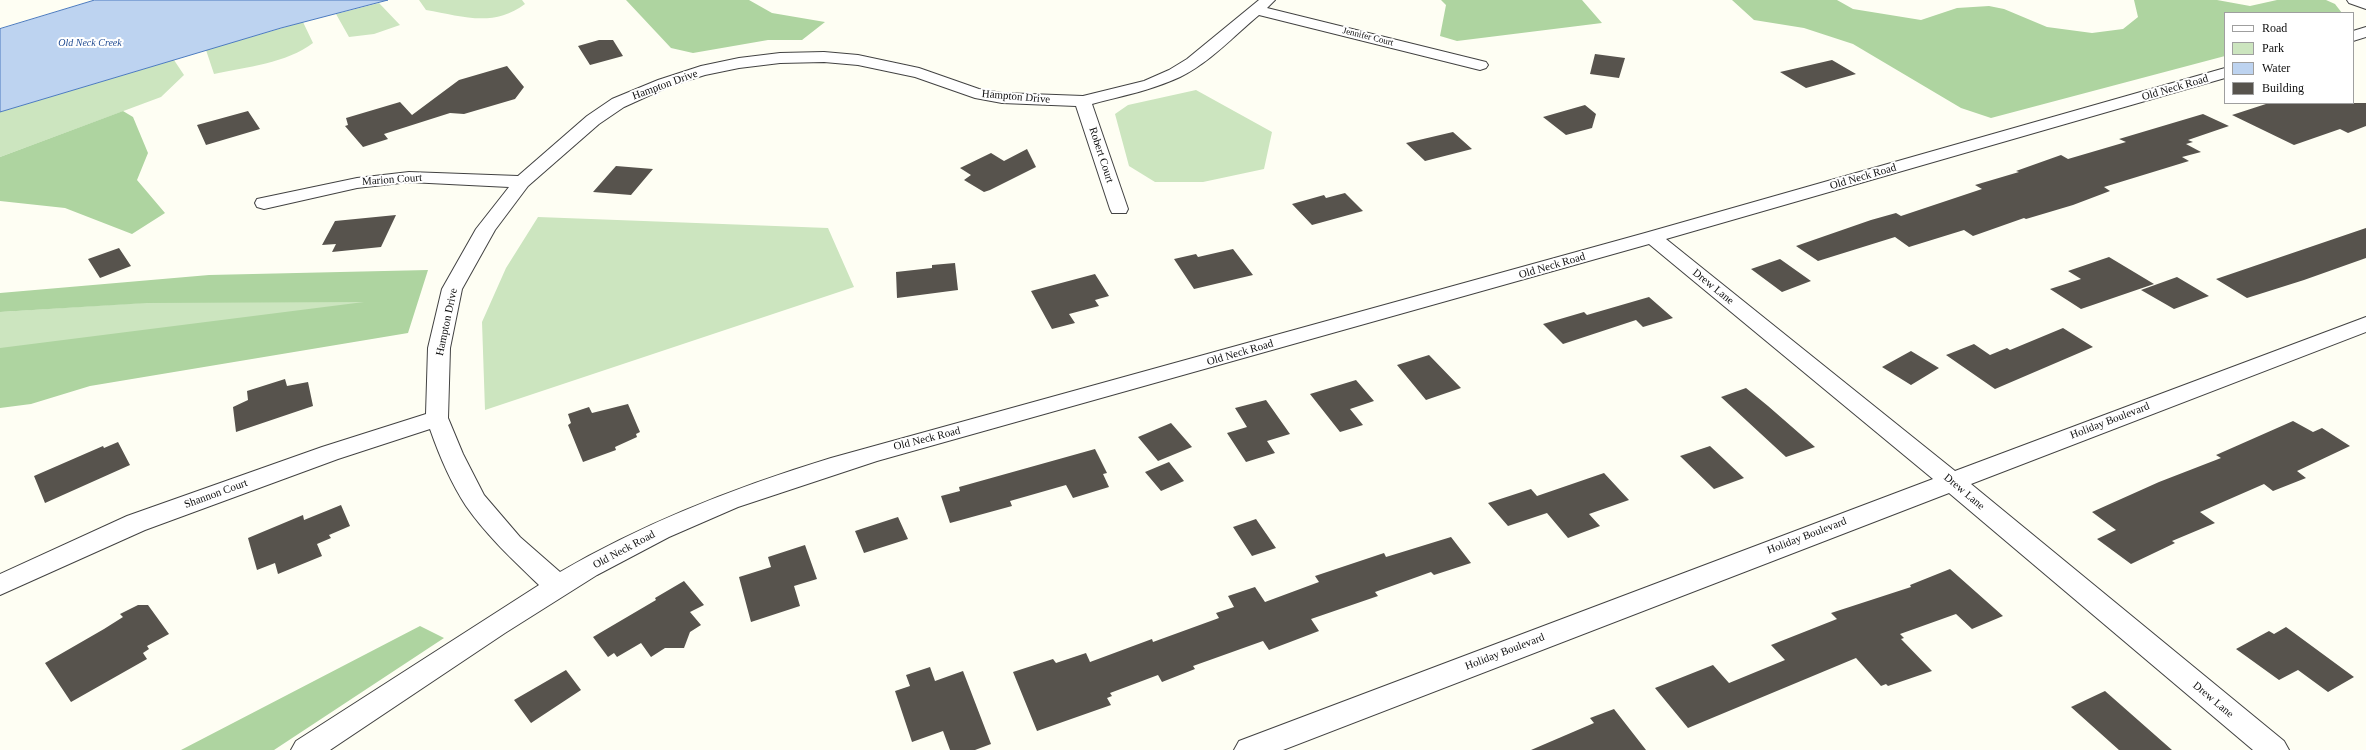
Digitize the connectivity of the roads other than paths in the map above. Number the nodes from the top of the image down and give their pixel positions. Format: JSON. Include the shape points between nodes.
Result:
{"nodes":[{"id":1,"x":2354,"y":0,"type":"edge"},
{"id":2,"x":2366,"y":4,"type":"edge"},
{"id":3,"x":1262,"y":5,"type":"edge"},
{"id":4,"x":2366,"y":32,"type":"edge"},
{"id":5,"x":2354,"y":36,"type":"edge"},
{"id":6,"x":1480,"y":65,"type":"dead end"},
{"id":7,"x":2224,"y":73,"type":"edge"},
{"id":8,"x":1083,"y":102,"type":"junction"},
{"id":9,"x":522,"y":182,"type":"junction"},
{"id":10,"x":264,"y":203,"type":"dead end"},
{"id":11,"x":1119,"y":209,"type":"dead end"},
{"id":12,"x":1652,"y":238,"type":"junction"},
{"id":13,"x":2366,"y":324,"type":"edge"},
{"id":14,"x":437,"y":418,"type":"junction"},
{"id":15,"x":1951,"y":481,"type":"junction"},
{"id":16,"x":0,"y":585,"type":"edge"},
{"id":17,"x":557,"y":585,"type":"junction"},
{"id":18,"x":306,"y":750,"type":"edge"},
{"id":19,"x":1249,"y":750,"type":"edge"},
{"id":20,"x":2274,"y":750,"type":"edge"}],
"edges":[{"from":1,"to":2,"type":"street"},
{"from":3,"to":6,"type":"street","name":"Jennifer Court"},
{"from":3,"to":8,"type":"street","name":"Hampton Drive","via":[[1193,62],[1175,73],[1150,84]]},
{"from":4,"to":5,"type":"street"},
{"from":7,"to":12,"type":"street","name":"Old Neck Road"},
{"from":8,"to":9,"type":"street","name":"Hampton Drive","via":[[1002,98],[975,93],[919,73],[858,60],[824,57],[780,58],[739,63],[701,71],[664,83],[618,103],[593,120]]},
{"from":8,"to":11,"type":"street","name":"Robert Court"},
{"from":9,"to":10,"type":"street","name":"Marion Court","via":[[409,177],[357,183]]},
{"from":9,"to":14,"type":"street","name":"Hampton Drive","via":[[486,229],[452,289],[439,348]]},
{"from":12,"to":15,"type":"street","name":"Drew Lane"},
{"from":12,"to":17,"type":"street","name":"Old Neck Road","via":[[812,472],[660,530]]},
{"from":13,"to":15,"type":"street","name":"Holiday Boulevard"},
{"from":14,"to":16,"type":"street","name":"Shannon Court","via":[[330,453],[136,523]]},
{"from":14,"to":17,"type":"street","name":"Hampton Drive","via":[[451,454],[475,500],[511,544]]},
{"from":15,"to":19,"type":"street","name":"Holiday Boulevard"},
{"from":15,"to":20,"type":"street","name":"Drew Lane"},
{"from":17,"to":18,"type":"street","name":"Old Neck Road"}]}
